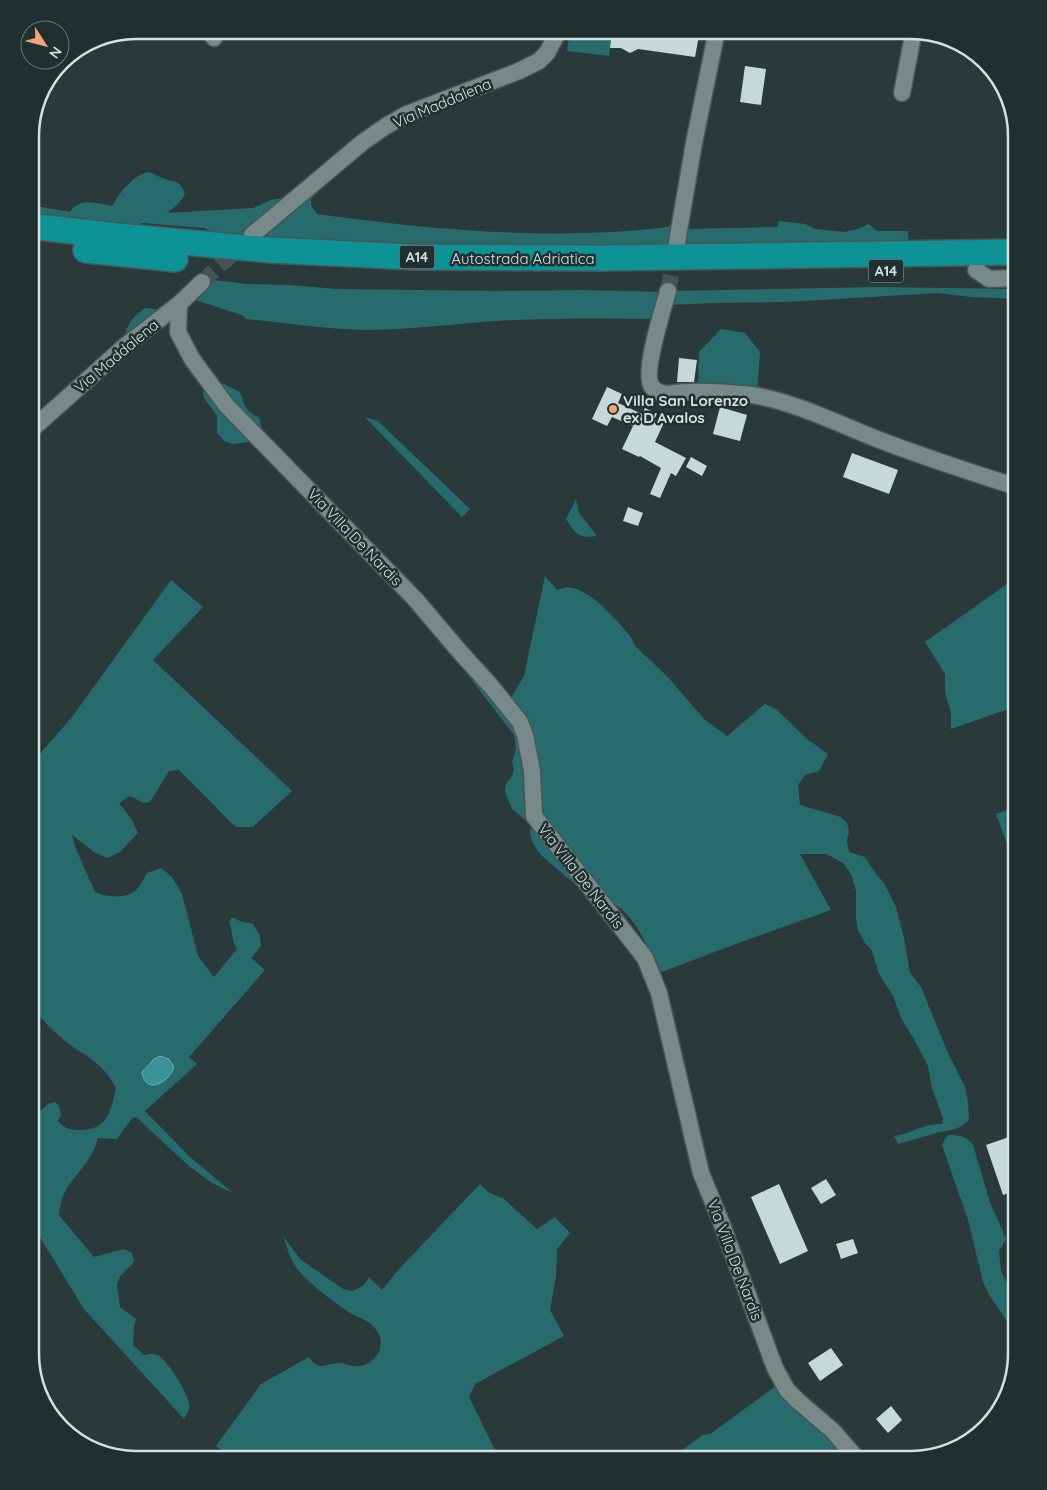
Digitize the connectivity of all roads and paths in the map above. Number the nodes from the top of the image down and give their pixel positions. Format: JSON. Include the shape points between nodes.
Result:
{"nodes":[{"id":1,"x":554,"y":39,"type":"edge"},
{"id":2,"x":715,"y":39,"type":"edge"},
{"id":3,"x":912,"y":39,"type":"edge"},
{"id":4,"x":902,"y":93,"type":"dead end"},
{"id":5,"x":39,"y":227,"type":"edge"},
{"id":6,"x":252,"y":236,"type":"tunnel mouth"},
{"id":7,"x":1008,"y":242,"type":"edge"},
{"id":8,"x":39,"y":244,"type":"edge"},
{"id":9,"x":676,"y":248,"type":"tunnel mouth"},
{"id":10,"x":1008,"y":254,"type":"edge"},
{"id":11,"x":976,"y":261,"type":"junction"},
{"id":12,"x":1008,"y":267,"type":"edge"},
{"id":13,"x":1008,"y":278,"type":"edge"},
{"id":14,"x":202,"y":282,"type":"tunnel mouth"},
{"id":15,"x":668,"y":291,"type":"tunnel mouth"},
{"id":16,"x":179,"y":304,"type":"junction"},
{"id":17,"x":39,"y":422,"type":"edge"},
{"id":18,"x":1008,"y":484,"type":"edge"},
{"id":19,"x":850,"y":1451,"type":"edge"}],
"edges":[{"from":1,"to":6,"type":"street","name":"Via Maddalena","via":[[539,61],[407,114],[386,126]]},
{"from":2,"to":9,"type":"street"},
{"from":3,"to":4,"type":"street"},
{"from":5,"to":11,"type":"highway","name":"Autostrada Adriatica","number":"A14","via":[[270,250],[414,257]]},
{"from":7,"to":11,"type":"street","via":[[993,243]]},
{"from":8,"to":11,"type":"highway","name":"Autostrada Adriatica","number":"A14","via":[[256,266],[522,276]]},
{"from":10,"to":11,"type":"highway","name":"Autostrada Adriatica","number":"A14"},
{"from":11,"to":12,"type":"highway","name":"Autostrada Adriatica","number":"A14"},
{"from":11,"to":13,"type":"street","via":[[988,279]]},
{"from":14,"to":16,"type":"street","name":"Via Maddalena"},
{"from":15,"to":18,"type":"street","via":[[650,366],[650,385],[656,390],[665,394],[732,393],[786,403],[879,440]]},
{"from":16,"to":17,"type":"street","name":"Via Maddalena","via":[[125,346]]},
{"from":16,"to":19,"type":"street","name":"Via Villa De Nardis","via":[[178,332],[192,359],[226,405],[416,600],[520,722],[532,771],[534,816],[645,958],[659,993],[701,1173],[775,1368],[787,1390]]}]}
